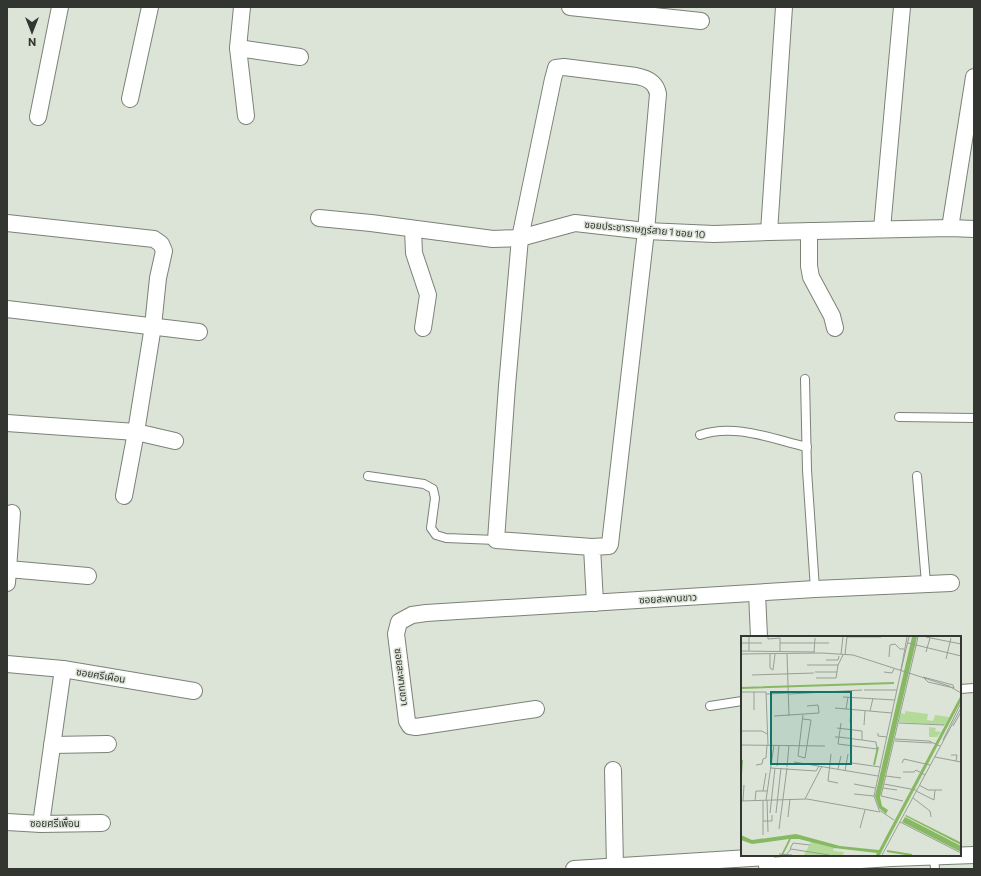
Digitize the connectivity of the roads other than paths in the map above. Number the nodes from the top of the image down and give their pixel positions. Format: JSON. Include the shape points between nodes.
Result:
{"nodes":[{"id":1,"x":60,"y":7,"type":"edge"},
{"id":2,"x":150,"y":7,"type":"edge"},
{"id":3,"x":242,"y":7,"type":"edge"},
{"id":4,"x":570,"y":7,"type":"edge"},
{"id":5,"x":784,"y":7,"type":"edge"},
{"id":6,"x":902,"y":7,"type":"edge"},
{"id":7,"x":701,"y":21,"type":"dead end"},
{"id":8,"x":238,"y":48,"type":"junction"},
{"id":9,"x":300,"y":57,"type":"dead end"},
{"id":10,"x":974,"y":77,"type":"edge"},
{"id":11,"x":130,"y":99,"type":"dead end"},
{"id":12,"x":246,"y":116,"type":"dead end"},
{"id":13,"x":38,"y":117,"type":"dead end"},
{"id":14,"x":319,"y":218,"type":"dead end"},
{"id":15,"x":7,"y":223,"type":"edge"},
{"id":16,"x":413,"y":228,"type":"junction"},
{"id":17,"x":950,"y":228,"type":"junction"},
{"id":18,"x":882,"y":229,"type":"junction"},
{"id":19,"x":974,"y":229,"type":"edge"},
{"id":20,"x":646,"y":231,"type":"junction"},
{"id":21,"x":810,"y":231,"type":"junction"},
{"id":22,"x":769,"y":232,"type":"junction"},
{"id":23,"x":520,"y":238,"type":"junction"},
{"id":24,"x":7,"y":309,"type":"edge"},
{"id":25,"x":153,"y":326,"type":"junction"},
{"id":26,"x":423,"y":328,"type":"dead end"},
{"id":27,"x":835,"y":328,"type":"dead end"},
{"id":28,"x":199,"y":332,"type":"dead end"},
{"id":29,"x":805,"y":379,"type":"dead end"},
{"id":30,"x":899,"y":417,"type":"dead end"},
{"id":31,"x":974,"y":418,"type":"edge"},
{"id":32,"x":7,"y":423,"type":"edge"},
{"id":33,"x":136,"y":432,"type":"junction"},
{"id":34,"x":700,"y":435,"type":"dead end"},
{"id":35,"x":175,"y":442,"type":"dead end"},
{"id":36,"x":807,"y":447,"type":"junction"},
{"id":37,"x":368,"y":476,"type":"dead end"},
{"id":38,"x":917,"y":476,"type":"dead end"},
{"id":39,"x":124,"y":496,"type":"dead end"},
{"id":40,"x":12,"y":513,"type":"dead end"},
{"id":41,"x":496,"y":540,"type":"junction"},
{"id":42,"x":592,"y":547,"type":"junction"},
{"id":43,"x":8,"y":576,"type":"edge"},
{"id":44,"x":88,"y":576,"type":"dead end"},
{"id":45,"x":926,"y":583,"type":"junction"},
{"id":46,"x":951,"y":583,"type":"dead end"},
{"id":47,"x":815,"y":589,"type":"junction"},
{"id":48,"x":757,"y":593,"type":"junction"},
{"id":49,"x":595,"y":603,"type":"junction"},
{"id":50,"x":396,"y":634,"type":"joint"},
{"id":51,"x":759,"y":636,"type":"edge"},
{"id":52,"x":7,"y":664,"type":"edge"},
{"id":53,"x":63,"y":669,"type":"junction"},
{"id":54,"x":974,"y":688,"type":"edge"},
{"id":55,"x":961,"y":689,"type":"edge"},
{"id":56,"x":194,"y":690,"type":"dead end"},
{"id":57,"x":741,"y":701,"type":"edge"},
{"id":58,"x":710,"y":706,"type":"dead end"},
{"id":59,"x":536,"y":709,"type":"dead end"},
{"id":60,"x":108,"y":744,"type":"dead end"},
{"id":61,"x":52,"y":745,"type":"junction"},
{"id":62,"x":613,"y":770,"type":"dead end"},
{"id":63,"x":7,"y":822,"type":"edge"},
{"id":64,"x":102,"y":823,"type":"dead end"},
{"id":65,"x":42,"y":824,"type":"junction"},
{"id":66,"x":974,"y":856,"type":"edge"},
{"id":67,"x":814,"y":859,"type":"edge"},
{"id":68,"x":766,"y":862,"type":"edge"},
{"id":69,"x":934,"y":863,"type":"edge"},
{"id":70,"x":615,"y":867,"type":"junction"},
{"id":71,"x":574,"y":869,"type":"edge"}],
"edges":[{"from":1,"to":13,"type":"street"},
{"from":2,"to":11,"type":"street"},
{"from":3,"to":8,"type":"street"},
{"from":4,"to":7,"type":"street"},
{"from":5,"to":22,"type":"street"},
{"from":6,"to":18,"type":"street"},
{"from":8,"to":9,"type":"street"},
{"from":8,"to":12,"type":"street"},
{"from":10,"to":17,"type":"street"},
{"from":14,"to":16,"type":"street","name":"ซอยประชาราษฎร์สาย 1 ซอย 10"},
{"from":15,"to":25,"type":"street","via":[[154,239],[161,244],[164,251],[158,278]]},
{"from":16,"to":23,"type":"street","name":"ซอยประชาราษฎร์สาย 1 ซอย 10","via":[[493,239]]},
{"from":16,"to":26,"type":"street","via":[[414,253],[428,295]]},
{"from":17,"to":18,"type":"street","name":"ซอยประชาราษฎร์สาย 1 ซอย 10"},
{"from":17,"to":19,"type":"street","name":"ซอยประชาราษฎร์สาย 1 ซอย 10"},
{"from":18,"to":21,"type":"street","name":"ซอยประชาราษฎร์สาย 1 ซอย 10"},
{"from":20,"to":22,"type":"street","name":"ซอยประชาราษฎร์สาย 1 ซอย 10","via":[[714,234]]},
{"from":20,"to":23,"type":"street","name":"ซอยประชาราษฎร์สาย 1 ซอย 10","via":[[575,223]]},
{"from":20,"to":23,"type":"street","via":[[657,88],[646,78],[564,67],[556,68],[553,78]]},
{"from":20,"to":42,"type":"street","via":[[610,544]]},
{"from":21,"to":22,"type":"street","name":"ซอยประชาราษฎร์สาย 1 ซอย 10"},
{"from":21,"to":27,"type":"street","via":[[811,277],[832,316]]},
{"from":23,"to":41,"type":"street"},
{"from":24,"to":25,"type":"street"},
{"from":25,"to":28,"type":"street"},
{"from":25,"to":33,"type":"street"},
{"from":29,"to":36,"type":"lane"},
{"from":30,"to":31,"type":"lane"},
{"from":32,"to":33,"type":"street"},
{"from":33,"to":35,"type":"street"},
{"from":33,"to":39,"type":"street"},
{"from":34,"to":36,"type":"lane","via":[[712,431],[743,431]]},
{"from":36,"to":47,"type":"lane"},
{"from":37,"to":41,"type":"lane","via":[[424,484],[434,489],[432,528],[436,535],[446,538]]},
{"from":38,"to":45,"type":"lane"},
{"from":40,"to":43,"type":"street"},
{"from":41,"to":42,"type":"street"},
{"from":42,"to":49,"type":"street"},
{"from":43,"to":44,"type":"street"},
{"from":45,"to":46,"type":"street","name":"ซอยสะพานขาว"},
{"from":45,"to":47,"type":"street","name":"ซอยสะพานขาว"},
{"from":47,"to":48,"type":"street","name":"ซอยสะพานขาว"},
{"from":48,"to":49,"type":"street","name":"ซอยสะพานขาว"},
{"from":48,"to":51,"type":"street"},
{"from":49,"to":50,"type":"street","name":"ซอยสะพานขาว","via":[[412,615],[399,622]]},
{"from":50,"to":59,"type":"street","name":"ซอยสะพานขวา","via":[[407,721],[410,726]]},
{"from":52,"to":53,"type":"street","name":"ซอยศรีเผือน"},
{"from":53,"to":56,"type":"street","name":"ซอยศรีเผือน"},
{"from":53,"to":61,"type":"street"},
{"from":54,"to":55,"type":"lane"},
{"from":57,"to":58,"type":"lane"},
{"from":60,"to":61,"type":"street"},
{"from":61,"to":65,"type":"street"},
{"from":62,"to":70,"type":"street"},
{"from":63,"to":65,"type":"street","name":"ซอยศรีเพื่อน"},
{"from":64,"to":65,"type":"street","name":"ซอยศรีเพื่อน"},
{"from":66,"to":69,"type":"street"},
{"from":67,"to":68,"type":"street"},
{"from":67,"to":69,"type":"street"},
{"from":68,"to":70,"type":"street"},
{"from":70,"to":71,"type":"street"}]}
